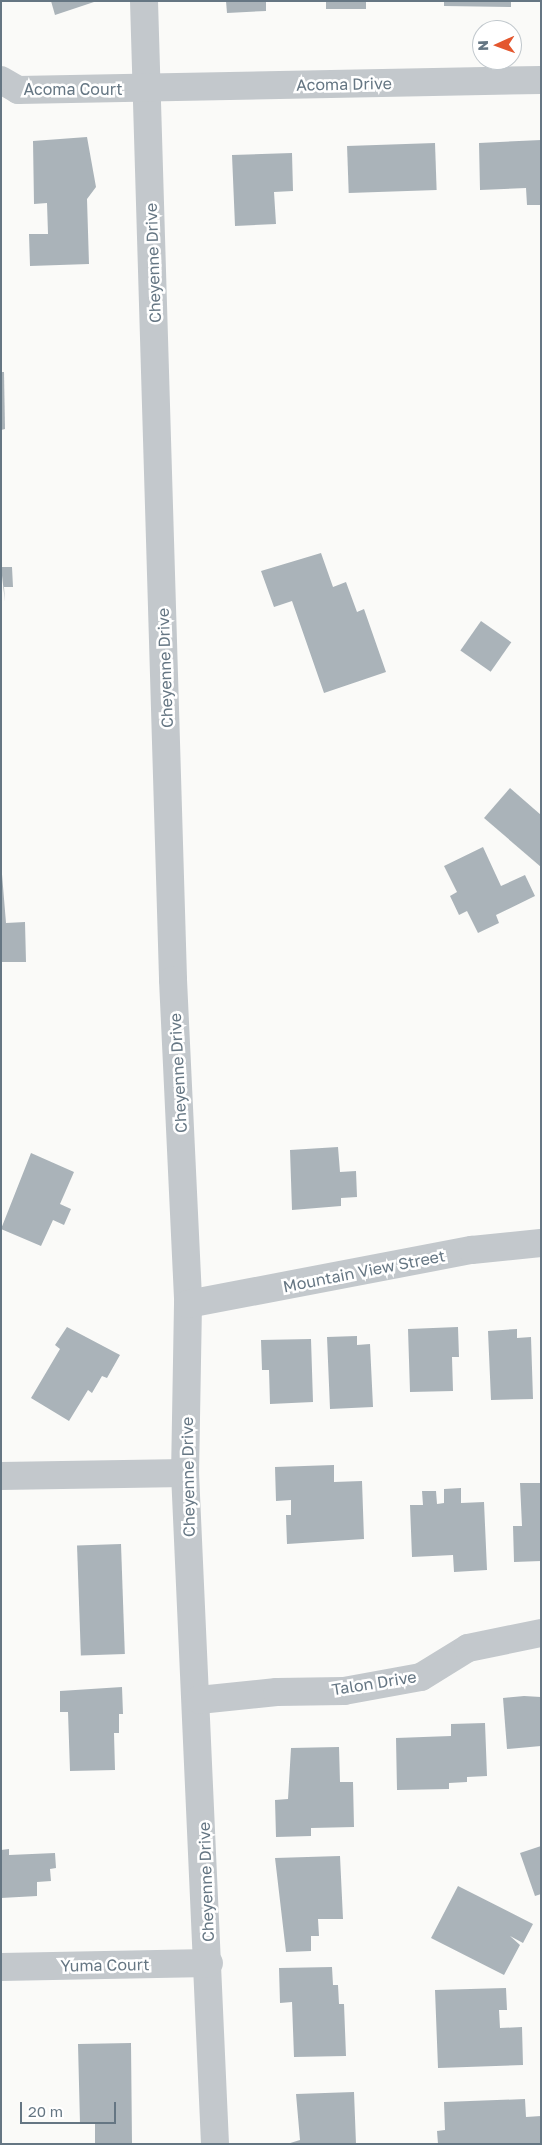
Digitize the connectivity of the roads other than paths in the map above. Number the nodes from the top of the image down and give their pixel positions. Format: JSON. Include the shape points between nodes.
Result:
{"nodes":[{"id":1,"x":144,"y":1,"type":"edge"},
{"id":2,"x":1,"y":80,"type":"edge"},
{"id":3,"x":541,"y":80,"type":"edge"},
{"id":4,"x":148,"y":89,"type":"junction"},
{"id":5,"x":541,"y":1243,"type":"edge"},
{"id":6,"x":188,"y":1304,"type":"junction"},
{"id":7,"x":185,"y":1473,"type":"junction"},
{"id":8,"x":1,"y":1476,"type":"edge"},
{"id":9,"x":541,"y":1633,"type":"edge"},
{"id":10,"x":198,"y":1700,"type":"junction"},
{"id":11,"x":209,"y":1963,"type":"junction"},
{"id":12,"x":1,"y":1967,"type":"edge"},
{"id":13,"x":215,"y":2144,"type":"edge"}],
"edges":[{"from":1,"to":4,"type":"street","name":"Cheyenne Drive"},
{"from":2,"to":4,"type":"street","name":"Acoma Court","via":[[18,90]]},
{"from":3,"to":4,"type":"street","name":"Acoma Drive"},
{"from":4,"to":6,"type":"street","name":"Cheyenne Drive","via":[[173,980]]},
{"from":5,"to":6,"type":"street","name":"Mountain View Street","via":[[472,1250]]},
{"from":6,"to":7,"type":"street","name":"Cheyenne Drive"},
{"from":7,"to":8,"type":"street"},
{"from":7,"to":10,"type":"street","name":"Cheyenne Drive"},
{"from":9,"to":10,"type":"street","name":"Talon Drive","via":[[468,1648],[422,1677],[344,1691]]},
{"from":10,"to":11,"type":"street","name":"Cheyenne Drive"},
{"from":11,"to":12,"type":"street","name":"Yuma Court"},
{"from":11,"to":13,"type":"street","name":"Cheyenne Drive"}]}
